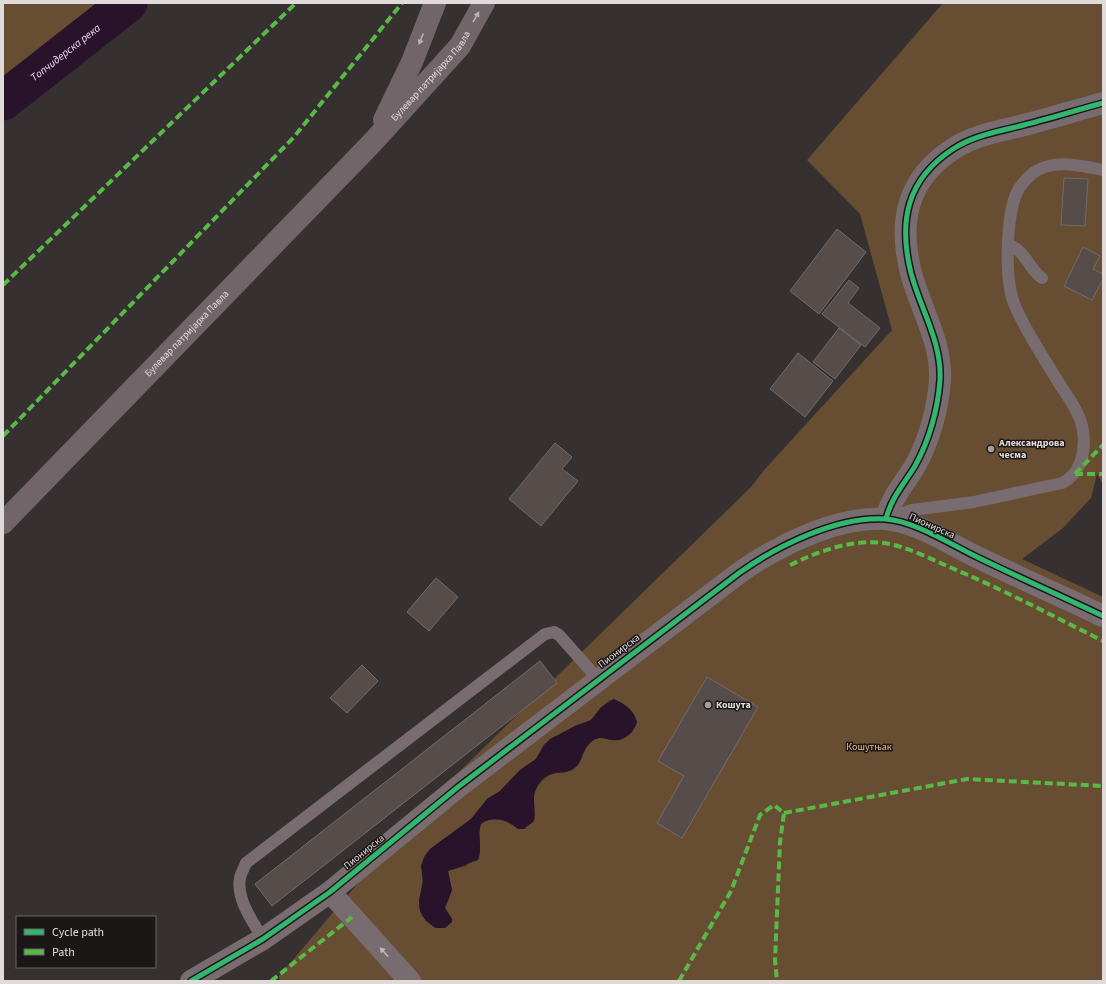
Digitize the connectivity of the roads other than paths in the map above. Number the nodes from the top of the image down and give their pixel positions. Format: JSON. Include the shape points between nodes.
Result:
{"nodes":[{"id":1,"x":435,"y":3,"type":"edge"},
{"id":2,"x":484,"y":3,"type":"edge"},
{"id":3,"x":1103,"y":103,"type":"edge"},
{"id":4,"x":371,"y":144,"type":"junction"},
{"id":5,"x":1103,"y":170,"type":"edge"},
{"id":6,"x":1009,"y":245,"type":"junction"},
{"id":7,"x":1042,"y":278,"type":"dead end"},
{"id":8,"x":886,"y":519,"type":"junction"},
{"id":9,"x":3,"y":523,"type":"edge"},
{"id":10,"x":1103,"y":616,"type":"edge"},
{"id":11,"x":598,"y":678,"type":"junction"},
{"id":12,"x":330,"y":892,"type":"junction"},
{"id":13,"x":263,"y":939,"type":"junction"},
{"id":14,"x":191,"y":981,"type":"edge"},
{"id":15,"x":410,"y":981,"type":"edge"}],
"edges":[{"from":1,"to":4,"type":"main road","name":"Булевар патријарха Павла","one_way":true,"via":[[409,68]]},
{"from":4,"to":2,"type":"main road","name":"Булевар патријарха Павла","one_way":true,"via":[[460,46]]},
{"from":3,"to":8,"type":"street","via":[[990,134],[954,148],[934,164],[917,185],[908,202],[906,245],[911,273],[934,338],[940,380],[936,407],[926,442],[915,466],[892,501]]},
{"from":4,"to":9,"type":"main road","name":"Булевар патријарха Павла"},
{"from":5,"to":6,"type":"lane","via":[[1064,164],[1040,169],[1023,183],[1017,192]]},
{"from":6,"to":7,"type":"lane","via":[[1020,250]]},
{"from":6,"to":8,"type":"lane","via":[[1008,274],[1015,305],[1031,337],[1069,399],[1083,430],[1084,446],[1080,466],[1070,479],[1062,483],[974,502],[912,510]]},
{"from":8,"to":10,"type":"street","name":"Пионирска","via":[[909,524]]},
{"from":8,"to":11,"type":"street","name":"Пионирска","via":[[862,520],[831,527],[788,543],[762,557]]},
{"from":11,"to":12,"type":"street","name":"Пионирска","via":[[458,787]]},
{"from":11,"to":13,"type":"lane","via":[[559,635],[554,632],[545,634],[246,863],[240,878],[240,892],[247,911]]},
{"from":12,"to":13,"type":"street","name":"Пионирска"},
{"from":15,"to":12,"type":"street","one_way":true},
{"from":13,"to":14,"type":"street","name":"Пионирска"}]}
